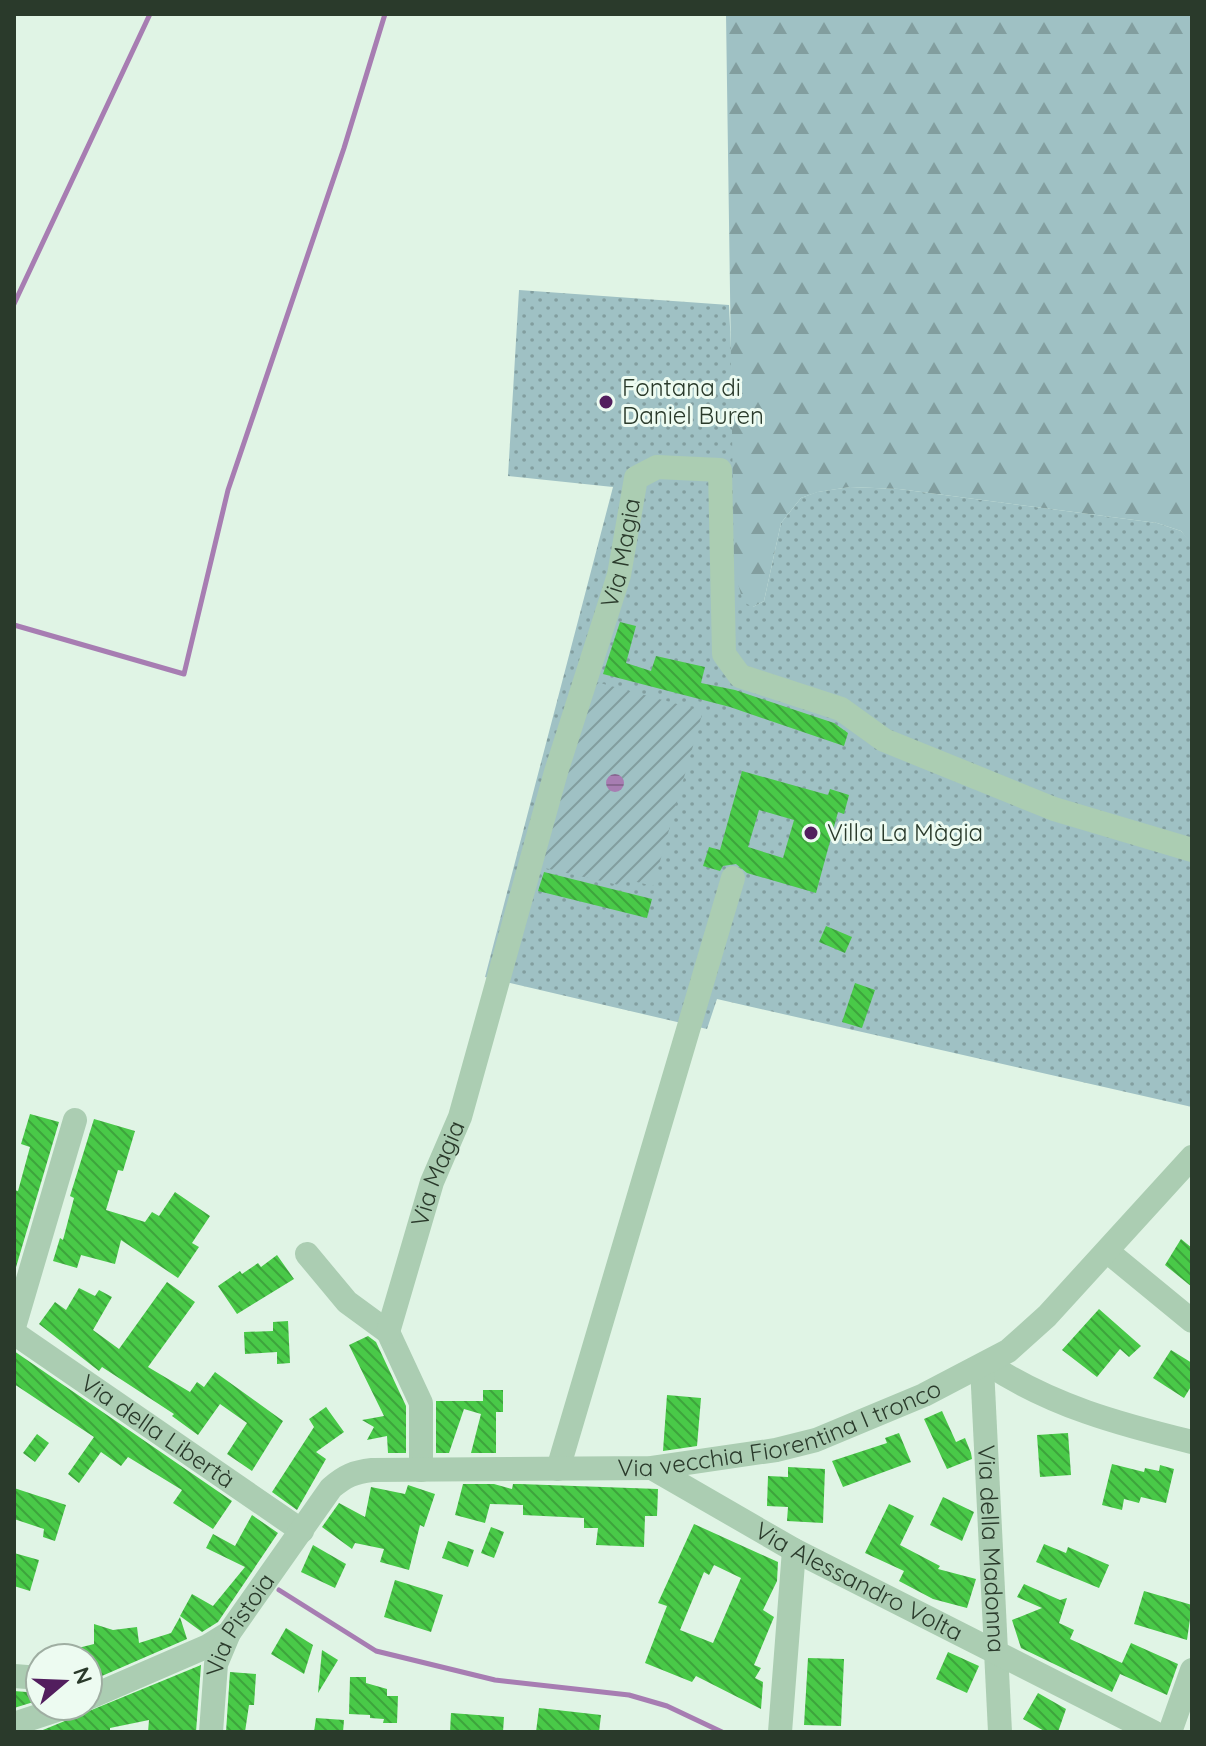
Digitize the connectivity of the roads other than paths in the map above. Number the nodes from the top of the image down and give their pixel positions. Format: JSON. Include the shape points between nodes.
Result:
{"nodes":[{"id":1,"x":1192,"y":850,"type":"edge"},
{"id":2,"x":733,"y":878,"type":"dead end"},
{"id":3,"x":75,"y":1120,"type":"dead end"},
{"id":4,"x":1192,"y":1157,"type":"edge"},
{"id":5,"x":1108,"y":1252,"type":"junction"},
{"id":6,"x":307,"y":1254,"type":"dead end"},
{"id":7,"x":1192,"y":1321,"type":"edge"},
{"id":8,"x":14,"y":1327,"type":"edge"},
{"id":9,"x":388,"y":1332,"type":"junction"},
{"id":10,"x":14,"y":1333,"type":"edge"},
{"id":11,"x":985,"y":1365,"type":"junction"},
{"id":12,"x":1192,"y":1442,"type":"edge"},
{"id":13,"x":652,"y":1468,"type":"junction"},
{"id":14,"x":558,"y":1469,"type":"junction"},
{"id":15,"x":421,"y":1470,"type":"junction"},
{"id":16,"x":302,"y":1531,"type":"junction"},
{"id":17,"x":794,"y":1550,"type":"junction"},
{"id":18,"x":229,"y":1633,"type":"junction"},
{"id":19,"x":996,"y":1654,"type":"junction"},
{"id":20,"x":1192,"y":1670,"type":"edge"},
{"id":21,"x":104,"y":1691,"type":"edge"},
{"id":22,"x":211,"y":1732,"type":"edge"},
{"id":23,"x":780,"y":1732,"type":"edge"},
{"id":24,"x":1000,"y":1732,"type":"edge"},
{"id":25,"x":1153,"y":1732,"type":"edge"},
{"id":26,"x":1170,"y":1732,"type":"edge"}],
"edges":[{"from":1,"to":9,"type":"street","name":"Via Magia","via":[[1054,809],[884,740],[841,709],[740,676],[724,654],[720,470],[657,467],[636,478],[619,575],[552,787],[460,1117],[432,1182]]},
{"from":2,"to":14,"type":"street"},
{"from":3,"to":8,"type":"street"},
{"from":4,"to":5,"type":"street","name":"Via vecchia Fiorentina I tronco"},
{"from":5,"to":7,"type":"street"},
{"from":5,"to":11,"type":"street","name":"Via vecchia Fiorentina I tronco","via":[[1029,1334]]},
{"from":6,"to":9,"type":"street","via":[[347,1302]]},
{"from":9,"to":15,"type":"street","via":[[421,1403]]},
{"from":10,"to":16,"type":"street","name":"Via della Libertà"},
{"from":11,"to":12,"type":"street","via":[[1068,1408]]},
{"from":11,"to":13,"type":"street","name":"Via vecchia Fiorentina I tronco","via":[[816,1440]]},
{"from":11,"to":19,"type":"street","name":"Via della Madonna"},
{"from":13,"to":14,"type":"street","name":"Via vecchia Fiorentina I tronco"},
{"from":13,"to":17,"type":"street","name":"Via Alessandro Volta"},
{"from":14,"to":15,"type":"street","name":"Via vecchia Fiorentina I tronco"},
{"from":15,"to":16,"type":"street","name":"Via vecchia Fiorentina I tronco","via":[[356,1472],[342,1478]]},
{"from":16,"to":18,"type":"street","name":"Via Pistoia"},
{"from":17,"to":19,"type":"street","name":"Via Alessandro Volta"},
{"from":17,"to":23,"type":"street"},
{"from":18,"to":21,"type":"street"},
{"from":18,"to":22,"type":"street","name":"Via Pistoia","via":[[216,1664]]},
{"from":19,"to":24,"type":"street","name":"Via della Madonna"},
{"from":19,"to":25,"type":"street","name":"Via Alessandro Volta"},
{"from":20,"to":26,"type":"street"}]}
